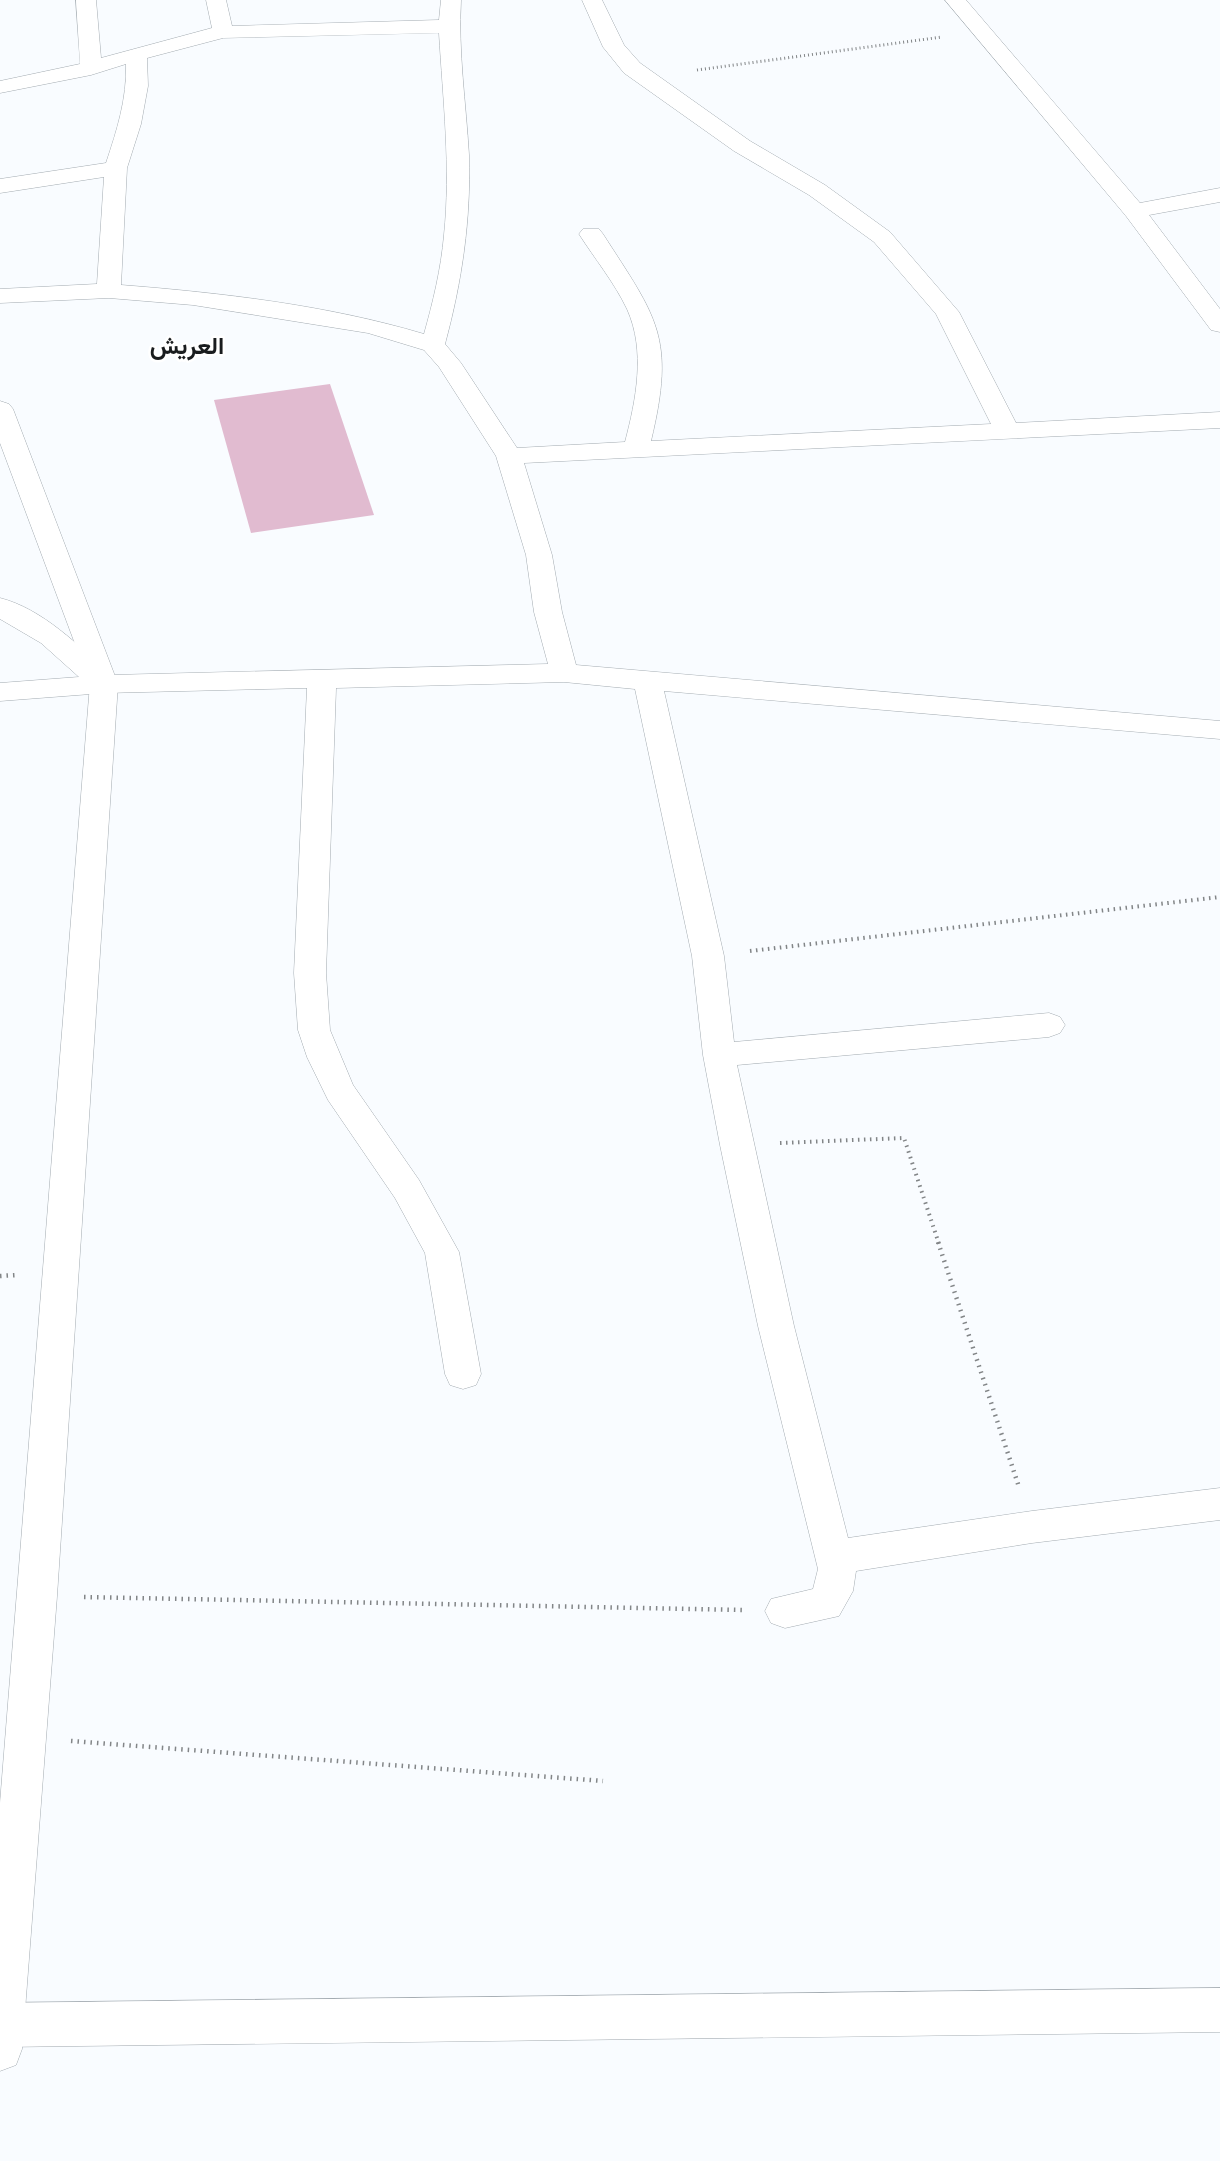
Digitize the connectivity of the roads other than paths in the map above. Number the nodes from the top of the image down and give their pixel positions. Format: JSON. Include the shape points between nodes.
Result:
{"nodes":[{"id":1,"x":86,"y":0,"type":"edge"},
{"id":2,"x":216,"y":0,"type":"edge"},
{"id":3,"x":451,"y":0,"type":"edge"},
{"id":4,"x":592,"y":0,"type":"edge"},
{"id":5,"x":955,"y":0,"type":"edge"},
{"id":6,"x":449,"y":26,"type":"junction"},
{"id":7,"x":223,"y":32,"type":"junction"},
{"id":8,"x":136,"y":55,"type":"junction"},
{"id":9,"x":91,"y":69,"type":"junction"},
{"id":10,"x":0,"y":87,"type":"edge"},
{"id":11,"x":116,"y":168,"type":"junction"},
{"id":12,"x":0,"y":186,"type":"edge"},
{"id":13,"x":1220,"y":195,"type":"edge"},
{"id":14,"x":1134,"y":211,"type":"junction"},
{"id":15,"x":591,"y":234,"type":"dead end"},
{"id":16,"x":109,"y":291,"type":"junction"},
{"id":17,"x":0,"y":296,"type":"edge"},
{"id":18,"x":1220,"y":325,"type":"edge"},
{"id":19,"x":433,"y":345,"type":"junction"},
{"id":20,"x":0,"y":409,"type":"edge"},
{"id":21,"x":1220,"y":420,"type":"edge"},
{"id":22,"x":1008,"y":432,"type":"junction"},
{"id":23,"x":636,"y":450,"type":"junction"},
{"id":24,"x":509,"y":456,"type":"junction"},
{"id":25,"x":0,"y":607,"type":"edge"},
{"id":26,"x":564,"y":673,"type":"junction"},
{"id":27,"x":322,"y":677,"type":"junction"},
{"id":28,"x":648,"y":682,"type":"junction"},
{"id":29,"x":104,"y":684,"type":"junction"},
{"id":30,"x":0,"y":692,"type":"edge"},
{"id":31,"x":1220,"y":730,"type":"edge"},
{"id":32,"x":1049,"y":1025,"type":"dead end"},
{"id":33,"x":719,"y":1055,"type":"junction"},
{"id":34,"x":463,"y":1374,"type":"dead end"},
{"id":35,"x":1220,"y":1504,"type":"edge"},
{"id":36,"x":836,"y":1557,"type":"junction"},
{"id":37,"x":785,"y":1611,"type":"road end"},
{"id":38,"x":1220,"y":2010,"type":"edge"},
{"id":39,"x":1,"y":2033,"type":"edge"}],
"edges":[{"from":1,"to":9,"type":"street"},
{"from":2,"to":7,"type":"street"},
{"from":3,"to":6,"type":"street"},
{"from":4,"to":22,"type":"street","via":[[624,61],[741,146],[817,190],[882,237],[947,312]]},
{"from":5,"to":14,"type":"street"},
{"from":6,"to":7,"type":"street"},
{"from":6,"to":19,"type":"street","via":[[458,212],[448,291]]},
{"from":7,"to":8,"type":"street"},
{"from":8,"to":9,"type":"street"},
{"from":8,"to":11,"type":"street","via":[[137,86]]},
{"from":9,"to":10,"type":"street"},
{"from":11,"to":12,"type":"street"},
{"from":11,"to":16,"type":"street"},
{"from":13,"to":14,"type":"street"},
{"from":14,"to":18,"type":"street"},
{"from":15,"to":23,"type":"street","via":[[636,305],[647,335],[650,363],[646,408]]},
{"from":16,"to":17,"type":"street"},
{"from":16,"to":19,"type":"street","via":[[278,310],[371,326]]},
{"from":19,"to":24,"type":"street","via":[[449,363]]},
{"from":20,"to":29,"type":"street"},
{"from":21,"to":22,"type":"street"},
{"from":22,"to":23,"type":"street"},
{"from":23,"to":24,"type":"street"},
{"from":24,"to":26,"type":"street","via":[[538,555]]},
{"from":25,"to":29,"type":"street","via":[[51,637]]},
{"from":26,"to":27,"type":"street"},
{"from":26,"to":28,"type":"street"},
{"from":27,"to":29,"type":"street"},
{"from":27,"to":34,"type":"street","via":[[310,973],[314,1030],[340,1091],[407,1189],[442,1252]]},
{"from":28,"to":31,"type":"street"},
{"from":28,"to":33,"type":"street","via":[[708,956]]},
{"from":29,"to":30,"type":"street"},
{"from":29,"to":39,"type":"street","via":[[38,1596]]},
{"from":32,"to":33,"type":"street"},
{"from":33,"to":36,"type":"street","via":[[776,1326]]},
{"from":35,"to":36,"type":"street"},
{"from":36,"to":37,"type":"street","via":[[836,1580],[830,1599],[818,1606]]},
{"from":38,"to":39,"type":"street"}]}
